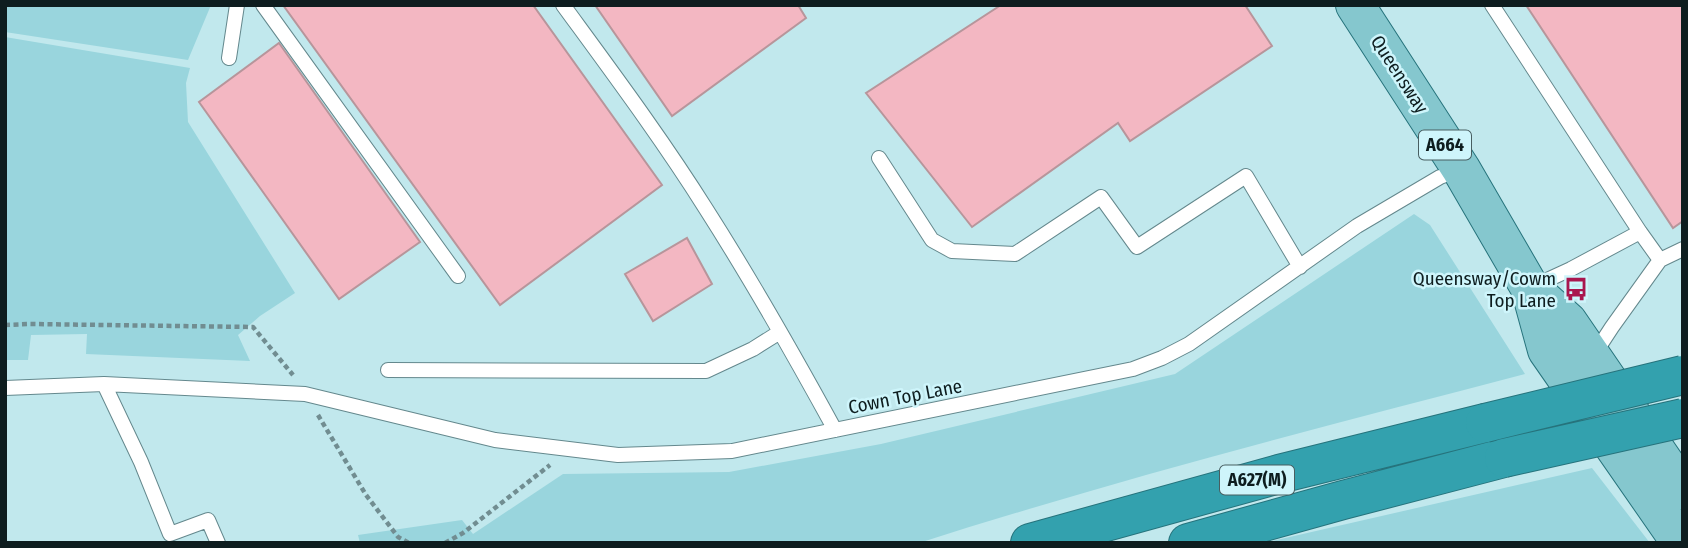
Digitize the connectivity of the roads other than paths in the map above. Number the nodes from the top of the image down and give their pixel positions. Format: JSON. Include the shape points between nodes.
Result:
{"nodes":[{"id":1,"x":237,"y":5,"type":"edge"},
{"id":2,"x":263,"y":5,"type":"edge"},
{"id":3,"x":563,"y":5,"type":"edge"},
{"id":4,"x":1355,"y":5,"type":"edge"},
{"id":5,"x":1492,"y":5,"type":"edge"},
{"id":6,"x":229,"y":58,"type":"dead end"},
{"id":7,"x":879,"y":158,"type":"dead end"},
{"id":8,"x":1461,"y":169,"type":"junction"},
{"id":9,"x":1640,"y":232,"type":"junction"},
{"id":10,"x":1683,"y":249,"type":"edge"},
{"id":11,"x":1660,"y":260,"type":"junction"},
{"id":12,"x":1300,"y":267,"type":"junction"},
{"id":13,"x":457,"y":276,"type":"dead end"},
{"id":14,"x":1530,"y":288,"type":"junction"},
{"id":15,"x":780,"y":332,"type":"junction"},
{"id":16,"x":1592,"y":357,"type":"junction"},
{"id":17,"x":388,"y":370,"type":"dead end"},
{"id":18,"x":1683,"y":375,"type":"edge"},
{"id":19,"x":104,"y":384,"type":"junction"},
{"id":20,"x":5,"y":388,"type":"edge"},
{"id":21,"x":1683,"y":418,"type":"edge"},
{"id":22,"x":835,"y":429,"type":"junction"},
{"id":23,"x":1683,"y":490,"type":"edge"},
{"id":24,"x":218,"y":543,"type":"edge"},
{"id":25,"x":1030,"y":543,"type":"edge"},
{"id":26,"x":1188,"y":543,"type":"edge"},
{"id":27,"x":1681,"y":543,"type":"edge"}],
"edges":[{"from":1,"to":6,"type":"lane"},
{"from":2,"to":13,"type":"lane"},
{"from":3,"to":15,"type":"lane","via":[[699,198]]},
{"from":4,"to":8,"type":"main road","name":"Queensway","number":"A664"},
{"from":5,"to":9,"type":"lane"},
{"from":7,"to":12,"type":"lane","via":[[932,240],[952,251],[1015,254],[1101,197],[1137,247],[1246,176]]},
{"from":8,"to":12,"type":"lane","name":"Cown Top Lane","via":[[1357,226]]},
{"from":8,"to":14,"type":"main road","name":"Queensway","number":"A664"},
{"from":9,"to":11,"type":"lane"},
{"from":9,"to":14,"type":"lane"},
{"from":10,"to":11,"type":"lane"},
{"from":11,"to":16,"type":"lane"},
{"from":12,"to":22,"type":"lane","name":"Cown Top Lane","via":[[1189,344],[1133,369]]},
{"from":14,"to":16,"type":"main road","name":"Queensway","number":"A664","via":[[1568,322]]},
{"from":14,"to":27,"type":"main road","name":"Queensway","number":"A664","via":[[1547,350]]},
{"from":15,"to":17,"type":"lane","via":[[706,371]]},
{"from":15,"to":22,"type":"lane"},
{"from":16,"to":23,"type":"main road","name":"Queensway","number":"A664"},
{"from":18,"to":25,"type":"highway","number":"A627(M)","bridge":true,"via":[[1279,474]]},
{"from":19,"to":20,"type":"lane","name":"Cown Top Lane"},
{"from":19,"to":22,"type":"lane","name":"Cown Top Lane","via":[[305,394],[495,440],[618,455],[732,450]]},
{"from":19,"to":24,"type":"lane","via":[[170,534],[208,520]]},
{"from":21,"to":26,"type":"highway","number":"A627(M)","bridge":true,"via":[[1504,458]]}]}
